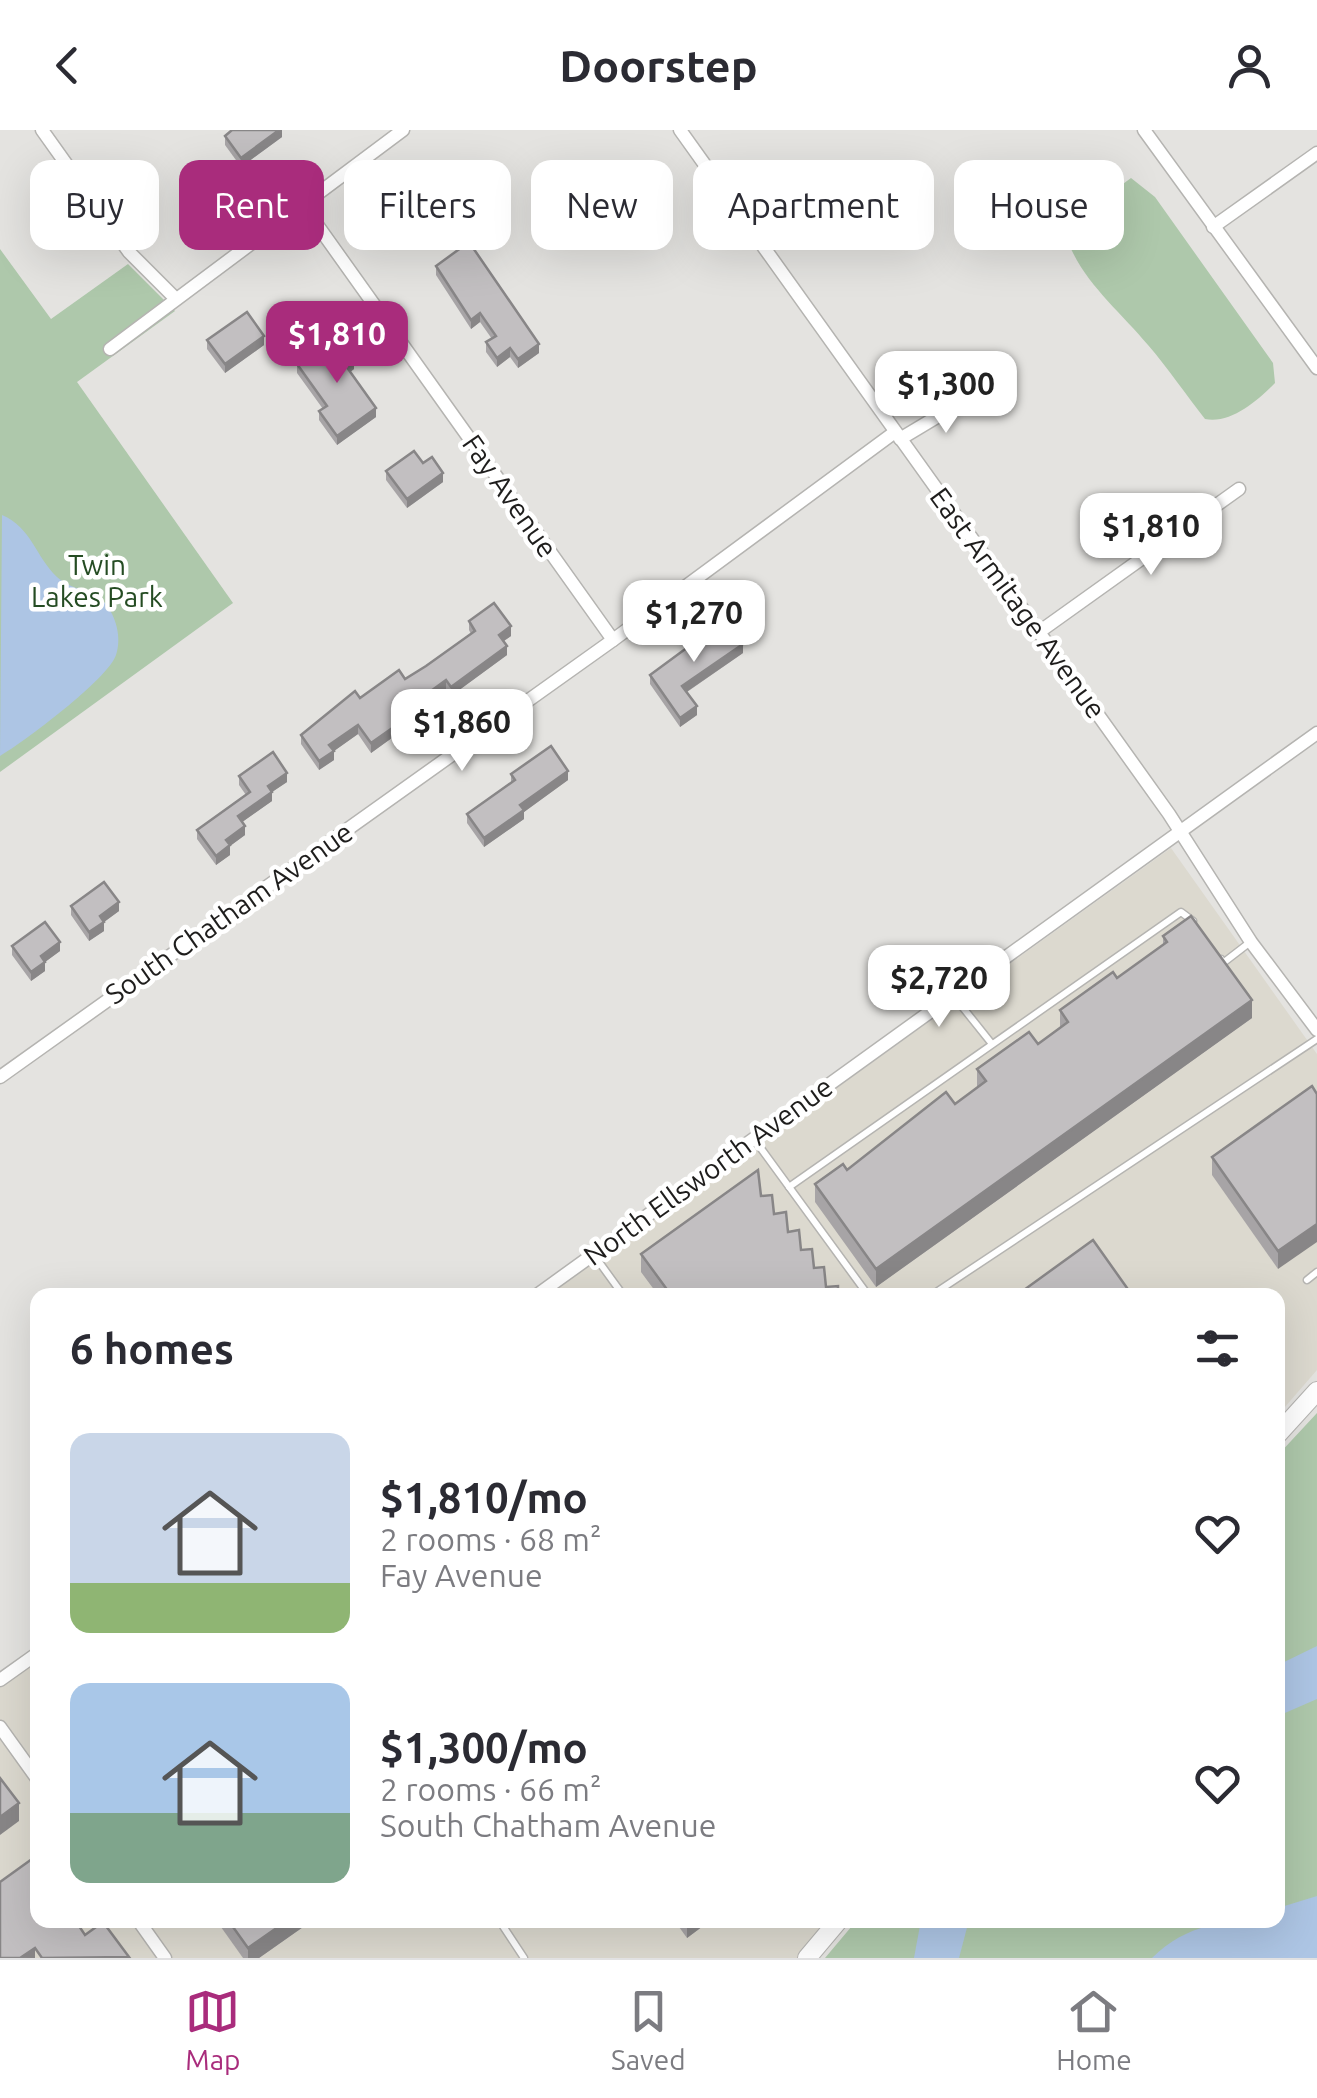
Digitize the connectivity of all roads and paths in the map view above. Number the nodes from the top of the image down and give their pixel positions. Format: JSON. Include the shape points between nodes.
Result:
{"nodes":[{"id":1,"x":42,"y":130,"type":"edge"},
{"id":2,"x":403,"y":130,"type":"edge"},
{"id":3,"x":680,"y":130,"type":"edge"},
{"id":4,"x":1144,"y":130,"type":"edge"},
{"id":5,"x":1317,"y":153,"type":"edge"},
{"id":6,"x":702,"y":160,"type":"edge"},
{"id":7,"x":324,"y":189,"type":"edge"},
{"id":8,"x":1213,"y":227,"type":"junction"},
{"id":9,"x":324,"y":234,"type":"edge"},
{"id":10,"x":242,"y":250,"type":"edge"},
{"id":11,"x":768,"y":250,"type":"edge"},
{"id":12,"x":176,"y":299,"type":"junction"},
{"id":13,"x":110,"y":349,"type":"dead end"},
{"id":14,"x":1317,"y":368,"type":"edge"},
{"id":15,"x":970,"y":396,"type":"dead end"},
{"id":16,"x":897,"y":435,"type":"junction"},
{"id":17,"x":1239,"y":489,"type":"dead end"},
{"id":18,"x":1038,"y":632,"type":"junction"},
{"id":19,"x":613,"y":640,"type":"junction"},
{"id":20,"x":1317,"y":732,"type":"edge"},
{"id":21,"x":1179,"y":834,"type":"junction"},
{"id":22,"x":1204,"y":936,"type":"edge"},
{"id":23,"x":1251,"y":942,"type":"junction"},
{"id":24,"x":1214,"y":950,"type":"edge"},
{"id":25,"x":952,"y":994,"type":"junction"},
{"id":26,"x":1317,"y":1030,"type":"edge"},
{"id":27,"x":1317,"y":1039,"type":"edge"},
{"id":28,"x":992,"y":1044,"type":"junction"},
{"id":29,"x":0,"y":1076,"type":"edge"},
{"id":30,"x":754,"y":1138,"type":"junction"},
{"id":31,"x":789,"y":1187,"type":"junction"},
{"id":32,"x":593,"y":1254,"type":"junction"},
{"id":33,"x":1317,"y":1272,"type":"edge"},
{"id":34,"x":1306,"y":1280,"type":"dead end"},
{"id":35,"x":546,"y":1288,"type":"edge"},
{"id":36,"x":617,"y":1288,"type":"edge"},
{"id":37,"x":863,"y":1288,"type":"edge"},
{"id":38,"x":943,"y":1288,"type":"edge"},
{"id":39,"x":1317,"y":1391,"type":"edge"},
{"id":40,"x":1285,"y":1426,"type":"edge"},
{"id":41,"x":30,"y":1659,"type":"edge"},
{"id":42,"x":0,"y":1680,"type":"edge"},
{"id":43,"x":0,"y":1727,"type":"edge"},
{"id":44,"x":30,"y":1769,"type":"edge"},
{"id":45,"x":144,"y":1928,"type":"edge"},
{"id":46,"x":503,"y":1928,"type":"edge"},
{"id":47,"x":831,"y":1928,"type":"edge"},
{"id":48,"x":165,"y":1958,"type":"edge"},
{"id":49,"x":524,"y":1958,"type":"edge"},
{"id":50,"x":807,"y":1958,"type":"edge"}],
"edges":[{"from":1,"to":12,"type":"street","via":[[129,252]]},
{"from":2,"to":7,"type":"street"},
{"from":3,"to":6,"type":"street","name":"East Armitage Avenue"},
{"from":4,"to":8,"type":"street"},
{"from":5,"to":8,"type":"street"},
{"from":8,"to":14,"type":"street"},
{"from":9,"to":19,"type":"street","name":"Fay Avenue"},
{"from":10,"to":12,"type":"street"},
{"from":11,"to":16,"type":"street","name":"East Armitage Avenue"},
{"from":12,"to":13,"type":"street"},
{"from":15,"to":16,"type":"street","name":"South Chatham Avenue"},
{"from":16,"to":18,"type":"street","name":"East Armitage Avenue"},
{"from":16,"to":19,"type":"street","name":"South Chatham Avenue"},
{"from":17,"to":18,"type":"street"},
{"from":18,"to":21,"type":"street","name":"East Armitage Avenue"},
{"from":19,"to":29,"type":"street","name":"South Chatham Avenue"},
{"from":20,"to":21,"type":"street","name":"North Ellsworth Avenue"},
{"from":21,"to":23,"type":"street","name":"East Armitage Avenue"},
{"from":21,"to":25,"type":"street","name":"North Ellsworth Avenue"},
{"from":22,"to":28,"type":"lane","via":[[1181,912]]},
{"from":23,"to":24,"type":"lane","via":[[1223,963]]},
{"from":23,"to":26,"type":"street","name":"East Armitage Avenue"},
{"from":25,"to":28,"type":"lane"},
{"from":25,"to":30,"type":"street","name":"North Ellsworth Avenue"},
{"from":27,"to":38,"type":"lane"},
{"from":28,"to":31,"type":"lane"},
{"from":30,"to":31,"type":"lane"},
{"from":30,"to":32,"type":"street","name":"North Ellsworth Avenue"},
{"from":31,"to":37,"type":"lane"},
{"from":32,"to":35,"type":"street","name":"North Ellsworth Avenue"},
{"from":32,"to":36,"type":"lane"},
{"from":33,"to":34,"type":"lane"},
{"from":39,"to":40,"type":"main road"},
{"from":41,"to":42,"type":"street"},
{"from":43,"to":44,"type":"street"},
{"from":45,"to":48,"type":"street"},
{"from":46,"to":49,"type":"lane"},
{"from":47,"to":50,"type":"main road"}]}
